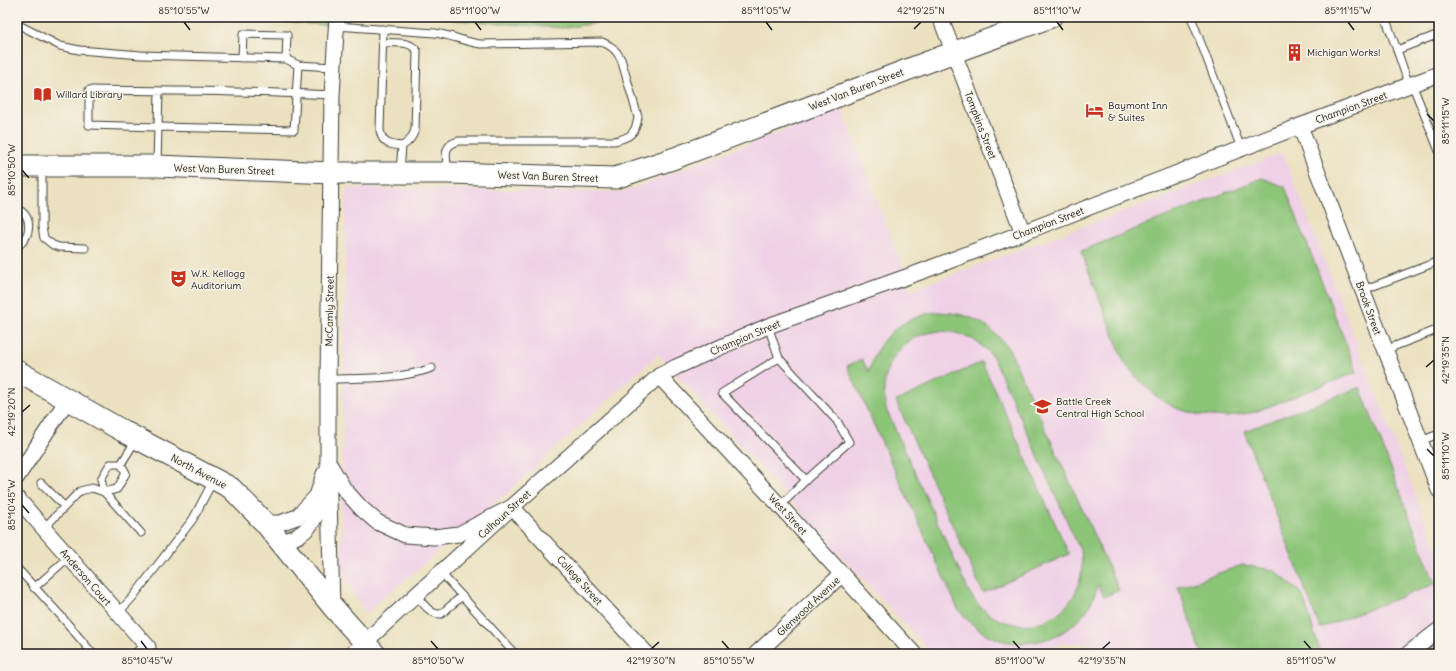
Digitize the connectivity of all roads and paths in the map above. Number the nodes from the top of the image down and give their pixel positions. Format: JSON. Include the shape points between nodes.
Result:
{"nodes":[{"id":1,"x":940,"y":17,"type":"edge"},
{"id":2,"x":1051,"y":17,"type":"edge"},
{"id":3,"x":1191,"y":17,"type":"edge"},
{"id":4,"x":1385,"y":17,"type":"edge"},
{"id":5,"x":336,"y":22,"type":"edge"},
{"id":6,"x":17,"y":24,"type":"edge"},
{"id":7,"x":383,"y":29,"type":"junction"},
{"id":8,"x":1439,"y":34,"type":"edge"},
{"id":9,"x":382,"y":43,"type":"junction"},
{"id":10,"x":1397,"y":50,"type":"junction"},
{"id":11,"x":954,"y":52,"type":"junction"},
{"id":12,"x":242,"y":58,"type":"junction"},
{"id":13,"x":286,"y":59,"type":"junction"},
{"id":14,"x":298,"y":65,"type":"junction"},
{"id":15,"x":333,"y":67,"type":"junction"},
{"id":16,"x":1439,"y":74,"type":"edge"},
{"id":17,"x":1411,"y":85,"type":"junction"},
{"id":18,"x":159,"y":90,"type":"junction"},
{"id":19,"x":296,"y":93,"type":"junction"},
{"id":20,"x":332,"y":95,"type":"junction"},
{"id":21,"x":158,"y":126,"type":"junction"},
{"id":22,"x":1300,"y":126,"type":"junction"},
{"id":23,"x":402,"y":146,"type":"junction"},
{"id":24,"x":1241,"y":148,"type":"junction"},
{"id":25,"x":1439,"y":150,"type":"edge"},
{"id":26,"x":17,"y":166,"type":"edge"},
{"id":27,"x":42,"y":166,"type":"junction"},
{"id":28,"x":157,"y":166,"type":"junction"},
{"id":29,"x":332,"y":173,"type":"junction"},
{"id":30,"x":400,"y":173,"type":"junction"},
{"id":31,"x":448,"y":173,"type":"junction"},
{"id":32,"x":17,"y":209,"type":"edge"},
{"id":33,"x":1023,"y":233,"type":"junction"},
{"id":34,"x":17,"y":246,"type":"edge"},
{"id":35,"x":85,"y":248,"type":"dead end"},
{"id":36,"x":1439,"y":261,"type":"edge"},
{"id":37,"x":1363,"y":290,"type":"junction"},
{"id":38,"x":768,"y":326,"type":"junction"},
{"id":39,"x":1439,"y":329,"type":"edge"},
{"id":40,"x":1385,"y":350,"type":"junction"},
{"id":41,"x":779,"y":358,"type":"junction"},
{"id":42,"x":432,"y":368,"type":"dead end"},
{"id":43,"x":17,"y":371,"type":"edge"},
{"id":44,"x":659,"y":376,"type":"junction"},
{"id":45,"x":328,"y":379,"type":"junction"},
{"id":46,"x":68,"y":399,"type":"junction"},
{"id":47,"x":1439,"y":434,"type":"edge"},
{"id":48,"x":138,"y":438,"type":"junction"},
{"id":49,"x":1420,"y":442,"type":"junction"},
{"id":50,"x":328,"y":461,"type":"junction"},
{"id":51,"x":121,"y":464,"type":"junction"},
{"id":52,"x":17,"y":477,"type":"edge"},
{"id":53,"x":214,"y":479,"type":"junction"},
{"id":54,"x":806,"y":480,"type":"junction"},
{"id":55,"x":41,"y":484,"type":"dead end"},
{"id":56,"x":1439,"y":490,"type":"edge"},
{"id":57,"x":104,"y":492,"type":"junction"},
{"id":58,"x":317,"y":496,"type":"junction"},
{"id":59,"x":17,"y":498,"type":"edge"},
{"id":60,"x":64,"y":506,"type":"junction"},
{"id":61,"x":780,"y":506,"type":"junction"},
{"id":62,"x":512,"y":507,"type":"junction"},
{"id":63,"x":265,"y":523,"type":"junction"},
{"id":64,"x":44,"y":528,"type":"junction"},
{"id":65,"x":141,"y":533,"type":"dead end"},
{"id":66,"x":280,"y":542,"type":"junction"},
{"id":67,"x":69,"y":558,"type":"junction"},
{"id":68,"x":17,"y":568,"type":"edge"},
{"id":69,"x":440,"y":572,"type":"junction"},
{"id":70,"x":842,"y":574,"type":"junction"},
{"id":71,"x":34,"y":588,"type":"junction"},
{"id":72,"x":416,"y":595,"type":"junction"},
{"id":73,"x":462,"y":596,"type":"junction"},
{"id":74,"x":332,"y":606,"type":"junction"},
{"id":75,"x":118,"y":613,"type":"junction"},
{"id":76,"x":1439,"y":630,"type":"edge"},
{"id":77,"x":364,"y":650,"type":"edge"},
{"id":78,"x":93,"y":654,"type":"edge"},
{"id":79,"x":140,"y":654,"type":"edge"},
{"id":80,"x":515,"y":654,"type":"edge"},
{"id":81,"x":647,"y":654,"type":"edge"},
{"id":82,"x":756,"y":654,"type":"edge"},
{"id":83,"x":914,"y":654,"type":"edge"},
{"id":84,"x":1408,"y":654,"type":"edge"}],
"edges":[{"from":1,"to":11,"type":"street","name":"Tompkins Street"},
{"from":2,"to":11,"type":"street","name":"West Van Buren Street"},
{"from":3,"to":24,"type":"lane"},
{"from":4,"to":10,"type":"lane"},
{"from":5,"to":7,"type":"lane"},
{"from":5,"to":15,"type":"street","name":"McCamly Street"},
{"from":6,"to":12,"type":"lane","via":[[60,46],[79,50],[141,56]]},
{"from":7,"to":9,"type":"lane"},
{"from":7,"to":31,"type":"lane","via":[[446,35],[469,43],[481,44],[602,42],[612,46],[621,60],[638,117],[637,127],[631,135],[614,141],[459,141],[451,143],[447,148]]},
{"from":8,"to":10,"type":"lane"},
{"from":9,"to":23,"type":"lane","via":[[381,137],[391,145]]},
{"from":9,"to":23,"type":"lane","via":[[409,44],[417,51],[415,130],[409,142]]},
{"from":10,"to":17,"type":"lane"},
{"from":11,"to":31,"type":"street","name":"West Van Buren Street","via":[[675,158],[615,178]]},
{"from":11,"to":33,"type":"street","name":"Tompkins Street"},
{"from":12,"to":13,"type":"lane"},
{"from":12,"to":13,"type":"lane","via":[[243,34],[287,36]]},
{"from":13,"to":14,"type":"lane"},
{"from":14,"to":15,"type":"lane"},
{"from":14,"to":19,"type":"lane"},
{"from":15,"to":20,"type":"street","name":"McCamly Street"},
{"from":16,"to":17,"type":"street","name":"Champion Street"},
{"from":17,"to":22,"type":"street","name":"Champion Street"},
{"from":17,"to":25,"type":"lane"},
{"from":18,"to":19,"type":"lane"},
{"from":18,"to":21,"type":"lane"},
{"from":18,"to":21,"type":"lane","via":[[89,90],[90,125]]},
{"from":19,"to":20,"type":"lane"},
{"from":19,"to":21,"type":"lane","via":[[294,130]]},
{"from":20,"to":29,"type":"street","name":"McCamly Street"},
{"from":21,"to":28,"type":"lane"},
{"from":22,"to":24,"type":"street","name":"Champion Street"},
{"from":22,"to":37,"type":"street","name":"Brook Street"},
{"from":23,"to":30,"type":"lane"},
{"from":24,"to":33,"type":"street","name":"Champion Street"},
{"from":26,"to":27,"type":"street","name":"West Van Buren Street"},
{"from":27,"to":28,"type":"street","name":"West Van Buren Street"},
{"from":27,"to":35,"type":"lane","via":[[44,238],[53,246]]},
{"from":28,"to":29,"type":"street","name":"West Van Buren Street"},
{"from":29,"to":30,"type":"street","name":"West Van Buren Street"},
{"from":29,"to":45,"type":"street","name":"McCamly Street"},
{"from":30,"to":31,"type":"street","name":"West Van Buren Street"},
{"from":32,"to":34,"type":"lane","via":[[28,219],[26,240]]},
{"from":33,"to":38,"type":"street","name":"Champion Street"},
{"from":36,"to":37,"type":"lane"},
{"from":37,"to":40,"type":"street","name":"Brook Street"},
{"from":38,"to":41,"type":"lane"},
{"from":38,"to":44,"type":"street","name":"Champion Street"},
{"from":39,"to":40,"type":"lane"},
{"from":40,"to":49,"type":"street","name":"Brook Street"},
{"from":41,"to":54,"type":"lane","via":[[837,421],[849,442]]},
{"from":41,"to":54,"type":"lane","via":[[722,393]]},
{"from":42,"to":45,"type":"lane","via":[[402,376]]},
{"from":43,"to":46,"type":"street","name":"North Avenue"},
{"from":44,"to":61,"type":"street","name":"West Street"},
{"from":44,"to":62,"type":"street","name":"Calhoun Street"},
{"from":45,"to":50,"type":"street","name":"McCamly Street"},
{"from":46,"to":48,"type":"street","name":"North Avenue"},
{"from":46,"to":52,"type":"street"},
{"from":47,"to":49,"type":"lane"},
{"from":48,"to":51,"type":"lane"},
{"from":48,"to":53,"type":"street","name":"North Avenue"},
{"from":49,"to":56,"type":"street","name":"Brook Street"},
{"from":50,"to":58,"type":"street"},
{"from":50,"to":62,"type":"street","via":[[344,489],[361,508],[377,522],[405,535],[434,537],[459,534]]},
{"from":50,"to":74,"type":"street","name":"McCamly Street"},
{"from":51,"to":57,"type":"lane","via":[[110,464],[101,479]]},
{"from":51,"to":57,"type":"lane","via":[[126,473],[117,489]]},
{"from":53,"to":63,"type":"street","name":"North Avenue","via":[[231,488]]},
{"from":53,"to":75,"type":"lane","via":[[193,519],[134,597]]},
{"from":54,"to":61,"type":"lane"},
{"from":55,"to":60,"type":"lane"},
{"from":57,"to":60,"type":"lane","via":[[92,488],[80,491]]},
{"from":57,"to":65,"type":"lane"},
{"from":58,"to":63,"type":"street","via":[[297,517],[280,523]]},
{"from":58,"to":66,"type":"street","via":[[318,510],[310,525],[298,536]]},
{"from":59,"to":64,"type":"street","name":"Anderson Court"},
{"from":60,"to":64,"type":"lane"},
{"from":61,"to":70,"type":"street","name":"West Street"},
{"from":62,"to":69,"type":"street","name":"Calhoun Street"},
{"from":62,"to":81,"type":"street","name":"College Street"},
{"from":63,"to":66,"type":"street","name":"North Avenue"},
{"from":64,"to":67,"type":"street","name":"Anderson Court"},
{"from":66,"to":74,"type":"street","name":"North Avenue"},
{"from":67,"to":71,"type":"lane"},
{"from":67,"to":75,"type":"street","name":"Anderson Court"},
{"from":68,"to":71,"type":"lane"},
{"from":69,"to":72,"type":"street","name":"Calhoun Street"},
{"from":69,"to":73,"type":"lane"},
{"from":70,"to":82,"type":"street","name":"Glenwood Avenue"},
{"from":70,"to":83,"type":"street","name":"West Street"},
{"from":71,"to":78,"type":"lane"},
{"from":72,"to":73,"type":"lane","via":[[437,615]]},
{"from":72,"to":77,"type":"street","name":"Calhoun Street"},
{"from":73,"to":80,"type":"lane"},
{"from":74,"to":77,"type":"street","name":"North Avenue"},
{"from":75,"to":79,"type":"street","name":"Anderson Court","via":[[148,647]]},
{"from":76,"to":84,"type":"street"}]}
